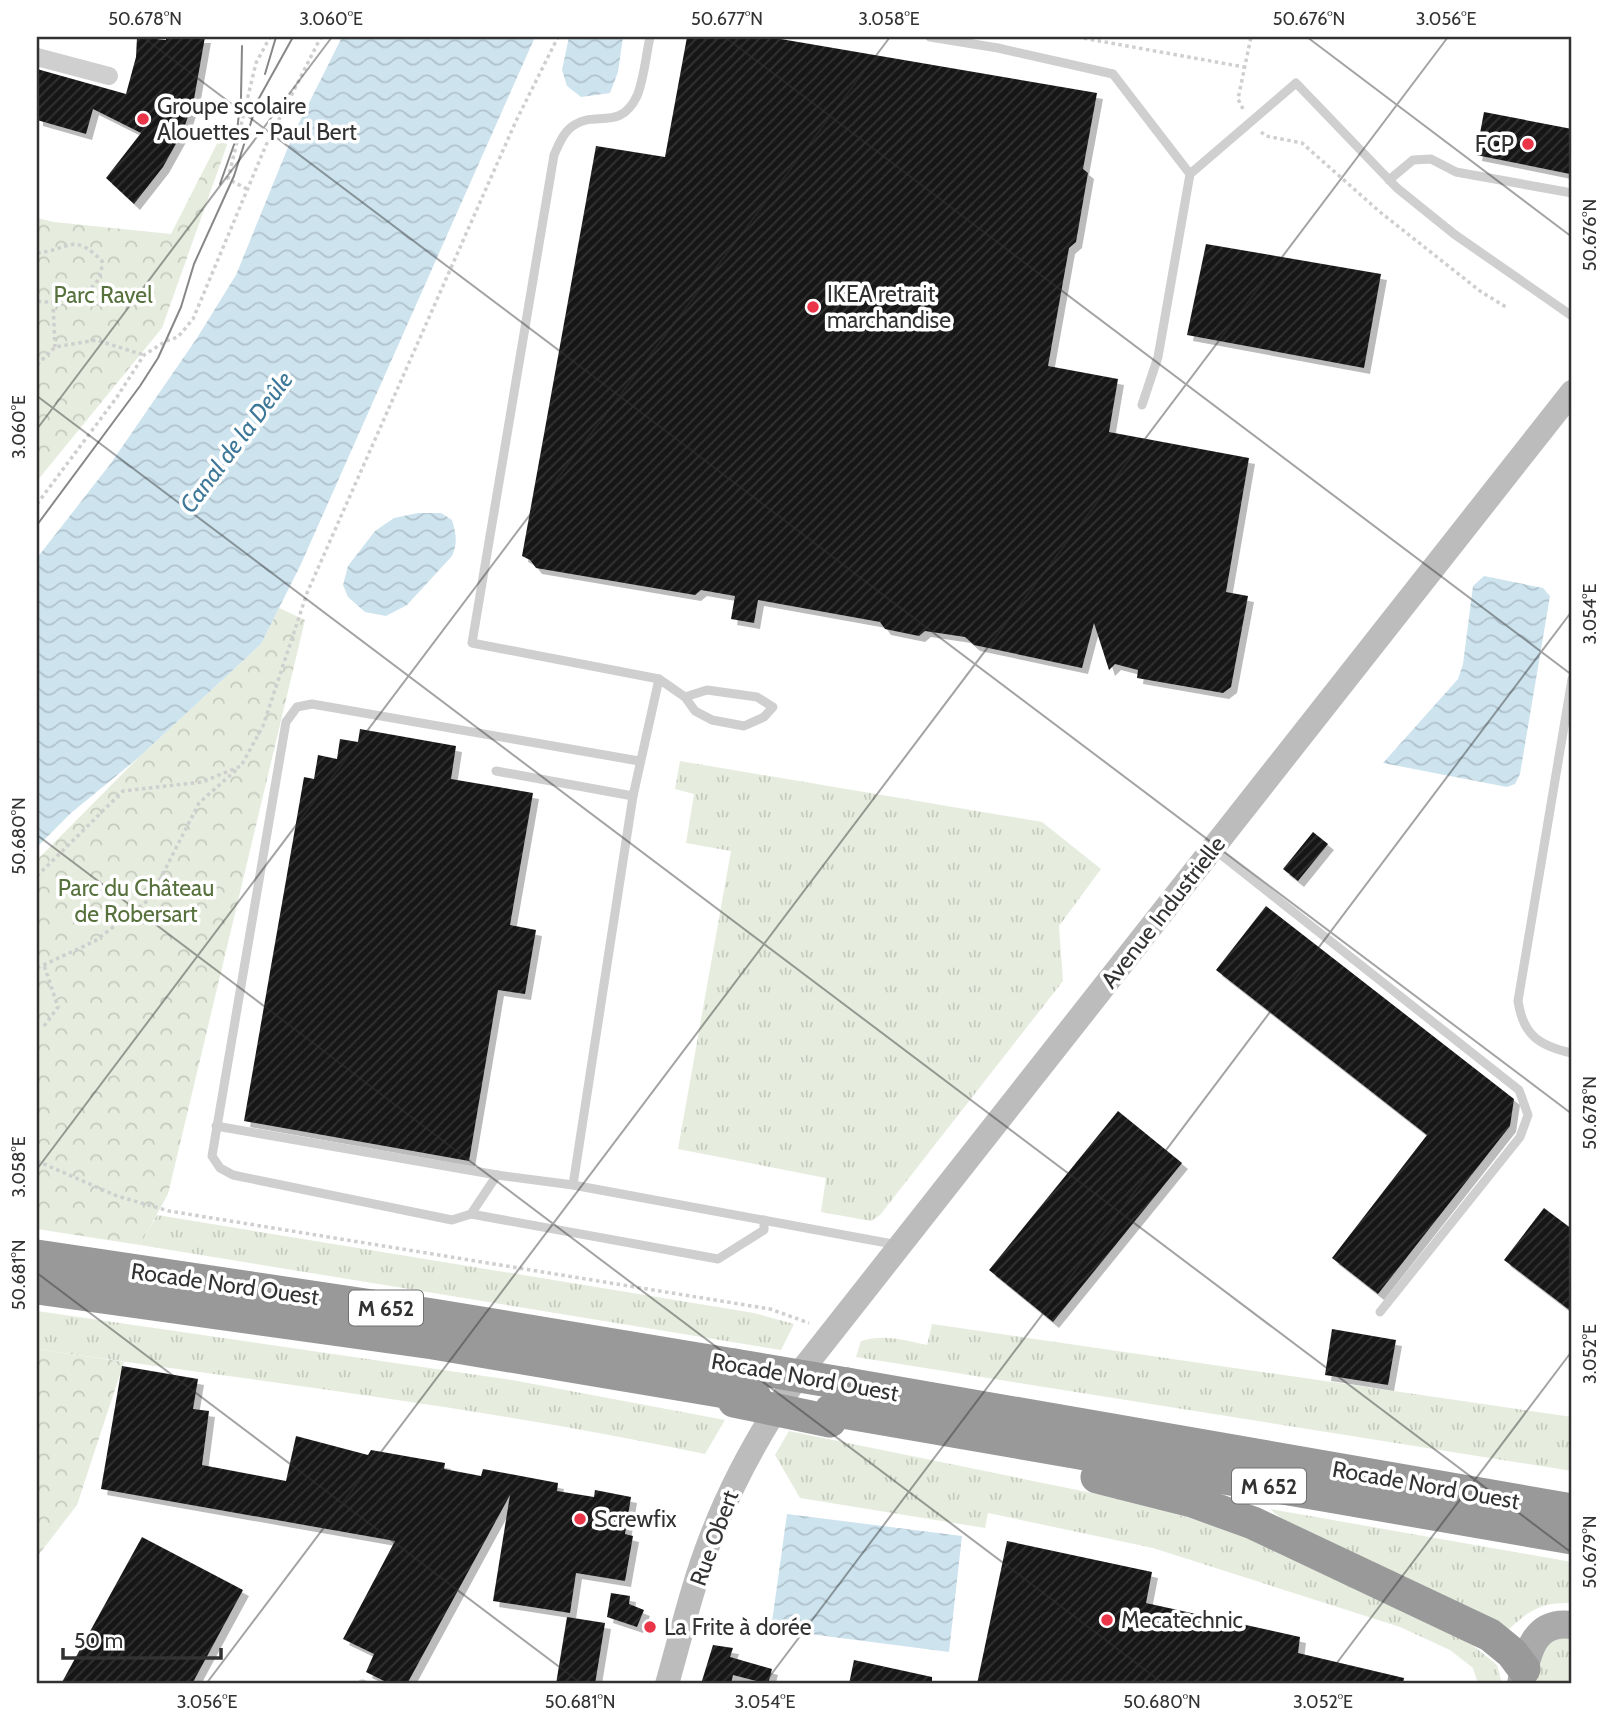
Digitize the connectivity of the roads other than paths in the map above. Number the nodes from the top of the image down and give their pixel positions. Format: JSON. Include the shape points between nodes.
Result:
{"nodes":[{"id":1,"x":650,"y":37,"type":"edge"},
{"id":2,"x":930,"y":37,"type":"edge"},
{"id":3,"x":37,"y":58,"type":"edge"},
{"id":4,"x":109,"y":76,"type":"dead end"},
{"id":5,"x":1190,"y":174,"type":"junction"},
{"id":6,"x":1389,"y":180,"type":"junction"},
{"id":7,"x":1572,"y":193,"type":"edge"},
{"id":8,"x":1572,"y":316,"type":"edge"},
{"id":9,"x":1572,"y":392,"type":"edge"},
{"id":10,"x":1143,"y":405,"type":"dead end"},
{"id":11,"x":1572,"y":679,"type":"edge"},
{"id":12,"x":659,"y":680,"type":"junction"},
{"id":13,"x":685,"y":697,"type":"junction"},
{"id":14,"x":639,"y":761,"type":"junction"},
{"id":15,"x":496,"y":771,"type":"dead end"},
{"id":16,"x":633,"y":796,"type":"junction"},
{"id":17,"x":1213,"y":849,"type":"junction"},
{"id":18,"x":1572,"y":1053,"type":"edge"},
{"id":19,"x":216,"y":1126,"type":"junction"},
{"id":20,"x":497,"y":1175,"type":"junction"},
{"id":21,"x":573,"y":1185,"type":"junction"},
{"id":22,"x":471,"y":1214,"type":"junction"},
{"id":23,"x":764,"y":1220,"type":"junction"},
{"id":24,"x":900,"y":1245,"type":"junction"},
{"id":25,"x":37,"y":1256,"type":"edge"},
{"id":26,"x":37,"y":1288,"type":"edge"},
{"id":27,"x":1380,"y":1312,"type":"dead end"},
{"id":28,"x":732,"y":1386,"type":"junction"},
{"id":29,"x":836,"y":1405,"type":"junction"},
{"id":30,"x":758,"y":1436,"type":"joint"},
{"id":31,"x":1446,"y":1488,"type":"junction"},
{"id":32,"x":1572,"y":1493,"type":"edge"},
{"id":33,"x":1572,"y":1510,"type":"edge"},
{"id":34,"x":1572,"y":1538,"type":"edge"},
{"id":35,"x":1572,"y":1625,"type":"edge"},
{"id":36,"x":1522,"y":1677,"type":"edge"},
{"id":37,"x":667,"y":1684,"type":"edge"}],
"edges":[{"from":1,"to":12,"type":"lane","via":[[637,94],[629,108],[617,117],[577,122],[564,134],[554,155],[472,643]]},
{"from":2,"to":5,"type":"lane","via":[[1113,74]]},
{"from":3,"to":4,"type":"street"},
{"from":5,"to":6,"type":"lane","via":[[1296,83]]},
{"from":5,"to":10,"type":"lane","via":[[1158,357]]},
{"from":6,"to":7,"type":"lane","via":[[1413,160],[1431,159],[1456,172]]},
{"from":6,"to":8,"type":"lane","via":[[1454,234]]},
{"from":9,"to":17,"type":"street","name":"Avenue Industrielle"},
{"from":11,"to":18,"type":"lane","via":[[1518,1001],[1521,1021],[1534,1038]]},
{"from":12,"to":13,"type":"lane"},
{"from":12,"to":14,"type":"lane"},
{"from":13,"to":13,"type":"lane","via":[[695,711],[712,720],[744,726],[774,708],[757,697],[707,690]]},
{"from":14,"to":16,"type":"lane"},
{"from":14,"to":19,"type":"lane","via":[[312,704],[297,707],[286,722]]},
{"from":15,"to":16,"type":"lane"},
{"from":16,"to":21,"type":"lane"},
{"from":17,"to":24,"type":"street","name":"Avenue Industrielle"},
{"from":17,"to":27,"type":"lane","via":[[1520,1090],[1528,1115],[1520,1137]]},
{"from":19,"to":20,"type":"lane"},
{"from":19,"to":22,"type":"lane","via":[[212,1156],[220,1168],[233,1175],[452,1220]]},
{"from":20,"to":21,"type":"lane"},
{"from":20,"to":22,"type":"lane"},
{"from":21,"to":23,"type":"lane"},
{"from":22,"to":23,"type":"lane","via":[[718,1259],[764,1230]]},
{"from":23,"to":24,"type":"lane"},
{"from":24,"to":30,"type":"street","name":"Avenue Industrielle","via":[[802,1370]]},
{"from":25,"to":28,"type":"highway","name":"Rocade Nord Ouest","number":"M 652","via":[[447,1317]]},
{"from":26,"to":28,"type":"highway","name":"Rocade Nord Ouest","number":"M 652","via":[[360,1332],[632,1376]]},
{"from":28,"to":29,"type":"highway","name":"Rocade Nord Ouest","number":"M 652","bridge":true},
{"from":29,"to":31,"type":"highway","name":"Rocade Nord Ouest","number":"M 652"},
{"from":29,"to":34,"type":"highway","name":"Rocade Nord Ouest","number":"M 652"},
{"from":29,"to":36,"type":"highway","via":[[1220,1511],[1478,1628],[1503,1644]]},
{"from":30,"to":37,"type":"street","name":"Rue Obert","via":[[711,1536]]},
{"from":31,"to":32,"type":"highway","via":[[1508,1486]]},
{"from":31,"to":33,"type":"highway","name":"Rocade Nord Ouest","number":"M 652"},
{"from":35,"to":36,"type":"main road","via":[[1544,1630],[1532,1643]]}]}
